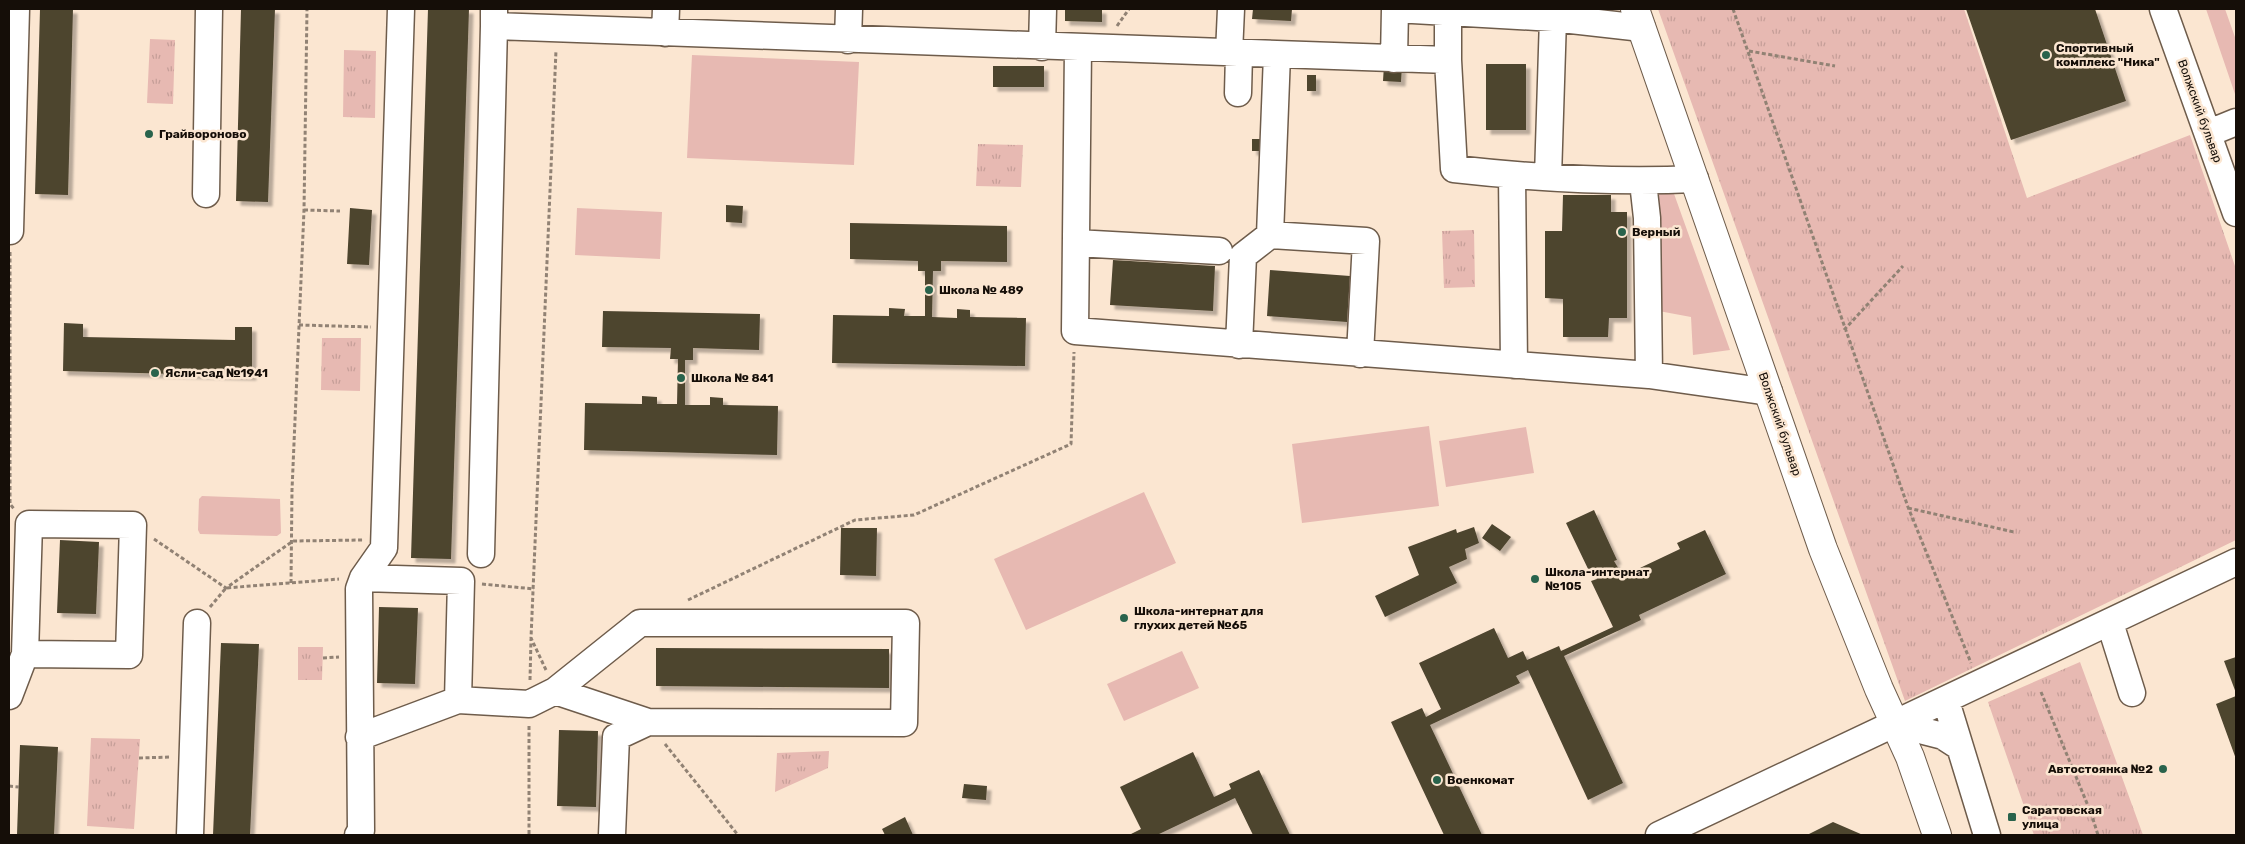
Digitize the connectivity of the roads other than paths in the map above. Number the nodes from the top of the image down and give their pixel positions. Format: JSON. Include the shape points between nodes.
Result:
{"nodes":[{"id":1,"x":16,"y":9,"type":"edge"},
{"id":2,"x":209,"y":9,"type":"edge"},
{"id":3,"x":401,"y":9,"type":"edge"},
{"id":4,"x":849,"y":9,"type":"edge"},
{"id":5,"x":1043,"y":9,"type":"edge"},
{"id":6,"x":1231,"y":9,"type":"edge"},
{"id":7,"x":1395,"y":9,"type":"edge"},
{"id":8,"x":2163,"y":9,"type":"edge"},
{"id":9,"x":1497,"y":11,"type":"edge"},
{"id":10,"x":1448,"y":12,"type":"junction"},
{"id":11,"x":494,"y":17,"type":"edge"},
{"id":12,"x":1553,"y":18,"type":"junction"},
{"id":13,"x":1638,"y":18,"type":"edge"},
{"id":14,"x":665,"y":21,"type":"edge"},
{"id":15,"x":848,"y":40,"type":"junction"},
{"id":16,"x":1042,"y":47,"type":"junction"},
{"id":17,"x":1078,"y":48,"type":"junction"},
{"id":18,"x":1234,"y":54,"type":"junction"},
{"id":19,"x":1277,"y":55,"type":"junction"},
{"id":20,"x":1394,"y":59,"type":"junction"},
{"id":21,"x":1448,"y":60,"type":"junction"},
{"id":22,"x":1238,"y":93,"type":"dead end"},
{"id":23,"x":2236,"y":122,"type":"edge"},
{"id":24,"x":2209,"y":133,"type":"junction"},
{"id":25,"x":1512,"y":175,"type":"junction"},
{"id":26,"x":1548,"y":177,"type":"junction"},
{"id":27,"x":1695,"y":179,"type":"junction"},
{"id":28,"x":1643,"y":182,"type":"junction"},
{"id":29,"x":206,"y":194,"type":"dead end"},
{"id":30,"x":2236,"y":213,"type":"edge"},
{"id":31,"x":10,"y":231,"type":"edge"},
{"id":32,"x":1270,"y":235,"type":"junction"},
{"id":33,"x":1076,"y":243,"type":"junction"},
{"id":34,"x":1219,"y":251,"type":"dead end"},
{"id":35,"x":1239,"y":345,"type":"junction"},
{"id":36,"x":1360,"y":354,"type":"junction"},
{"id":37,"x":1514,"y":364,"type":"junction"},
{"id":38,"x":1649,"y":375,"type":"junction"},
{"id":39,"x":1769,"y":392,"type":"junction"},
{"id":40,"x":481,"y":554,"type":"dead end"},
{"id":41,"x":2236,"y":562,"type":"edge"},
{"id":42,"x":363,"y":578,"type":"junction"},
{"id":43,"x":197,"y":623,"type":"road end"},
{"id":44,"x":2110,"y":623,"type":"junction"},
{"id":45,"x":25,"y":654,"type":"junction"},
{"id":46,"x":555,"y":692,"type":"junction"},
{"id":47,"x":2132,"y":693,"type":"dead end"},
{"id":48,"x":9,"y":696,"type":"edge"},
{"id":49,"x":458,"y":700,"type":"junction"},
{"id":50,"x":1946,"y":701,"type":"junction"},
{"id":51,"x":648,"y":722,"type":"junction"},
{"id":52,"x":1896,"y":724,"type":"junction"},
{"id":53,"x":359,"y":737,"type":"junction"},
{"id":54,"x":1960,"y":747,"type":"junction"},
{"id":55,"x":360,"y":834,"type":"edge"},
{"id":56,"x":190,"y":835,"type":"edge"},
{"id":57,"x":612,"y":835,"type":"edge"},
{"id":58,"x":1659,"y":835,"type":"edge"},
{"id":59,"x":1936,"y":835,"type":"edge"},
{"id":60,"x":1988,"y":835,"type":"edge"}],
"edges":[{"from":1,"to":31,"type":"street"},
{"from":2,"to":29,"type":"street"},
{"from":3,"to":42,"type":"street","via":[[384,548]]},
{"from":4,"to":15,"type":"street"},
{"from":5,"to":16,"type":"street"},
{"from":6,"to":18,"type":"street"},
{"from":7,"to":10,"type":"street"},
{"from":7,"to":20,"type":"street"},
{"from":8,"to":24,"type":"street","name":"Волжский бульвар"},
{"from":9,"to":10,"type":"street"},
{"from":9,"to":12,"type":"street"},
{"from":10,"to":21,"type":"street"},
{"from":11,"to":14,"type":"street","via":[[557,28]]},
{"from":11,"to":40,"type":"street"},
{"from":12,"to":13,"type":"street"},
{"from":12,"to":26,"type":"street"},
{"from":13,"to":27,"type":"main road","name":"Волжский бульвар"},
{"from":14,"to":15,"type":"street"},
{"from":15,"to":16,"type":"street"},
{"from":16,"to":17,"type":"street"},
{"from":17,"to":18,"type":"street"},
{"from":17,"to":33,"type":"street"},
{"from":18,"to":19,"type":"street"},
{"from":18,"to":22,"type":"street"},
{"from":19,"to":20,"type":"street"},
{"from":19,"to":32,"type":"street"},
{"from":20,"to":21,"type":"street"},
{"from":21,"to":25,"type":"street","via":[[1454,169]]},
{"from":23,"to":24,"type":"street"},
{"from":24,"to":30,"type":"street","name":"Волжский бульвар"},
{"from":25,"to":26,"type":"street"},
{"from":25,"to":37,"type":"street"},
{"from":26,"to":28,"type":"street"},
{"from":27,"to":28,"type":"street"},
{"from":27,"to":39,"type":"main road","name":"Волжский бульвар"},
{"from":28,"to":38,"type":"street","via":[[1647,218]]},
{"from":32,"to":35,"type":"street","via":[[1243,256]]},
{"from":32,"to":36,"type":"street","via":[[1366,241]]},
{"from":33,"to":34,"type":"street"},
{"from":33,"to":35,"type":"street","via":[[1075,331]]},
{"from":35,"to":36,"type":"street"},
{"from":36,"to":37,"type":"street"},
{"from":37,"to":38,"type":"street"},
{"from":38,"to":39,"type":"street"},
{"from":39,"to":52,"type":"main road","name":"Волжский бульвар","via":[[1823,548]]},
{"from":41,"to":44,"type":"street"},
{"from":42,"to":49,"type":"street","via":[[460,582]]},
{"from":42,"to":53,"type":"street","via":[[359,589]]},
{"from":43,"to":56,"type":"street"},
{"from":44,"to":47,"type":"street"},
{"from":44,"to":50,"type":"street"},
{"from":45,"to":45,"type":"street","via":[[129,655],[132,525],[29,524]]},
{"from":45,"to":48,"type":"street"},
{"from":46,"to":49,"type":"street","via":[[529,704]]},
{"from":46,"to":51,"type":"street"},
{"from":46,"to":51,"type":"street","via":[[640,623],[906,623],[904,723]]},
{"from":49,"to":53,"type":"street"},
{"from":50,"to":52,"type":"street"},
{"from":50,"to":54,"type":"street"},
{"from":51,"to":57,"type":"street","via":[[616,737]]},
{"from":52,"to":54,"type":"street","via":[[1943,736]]},
{"from":52,"to":58,"type":"street"},
{"from":52,"to":59,"type":"main road","name":"Волжский бульвар"},
{"from":53,"to":55,"type":"street"},
{"from":54,"to":60,"type":"street"}]}
